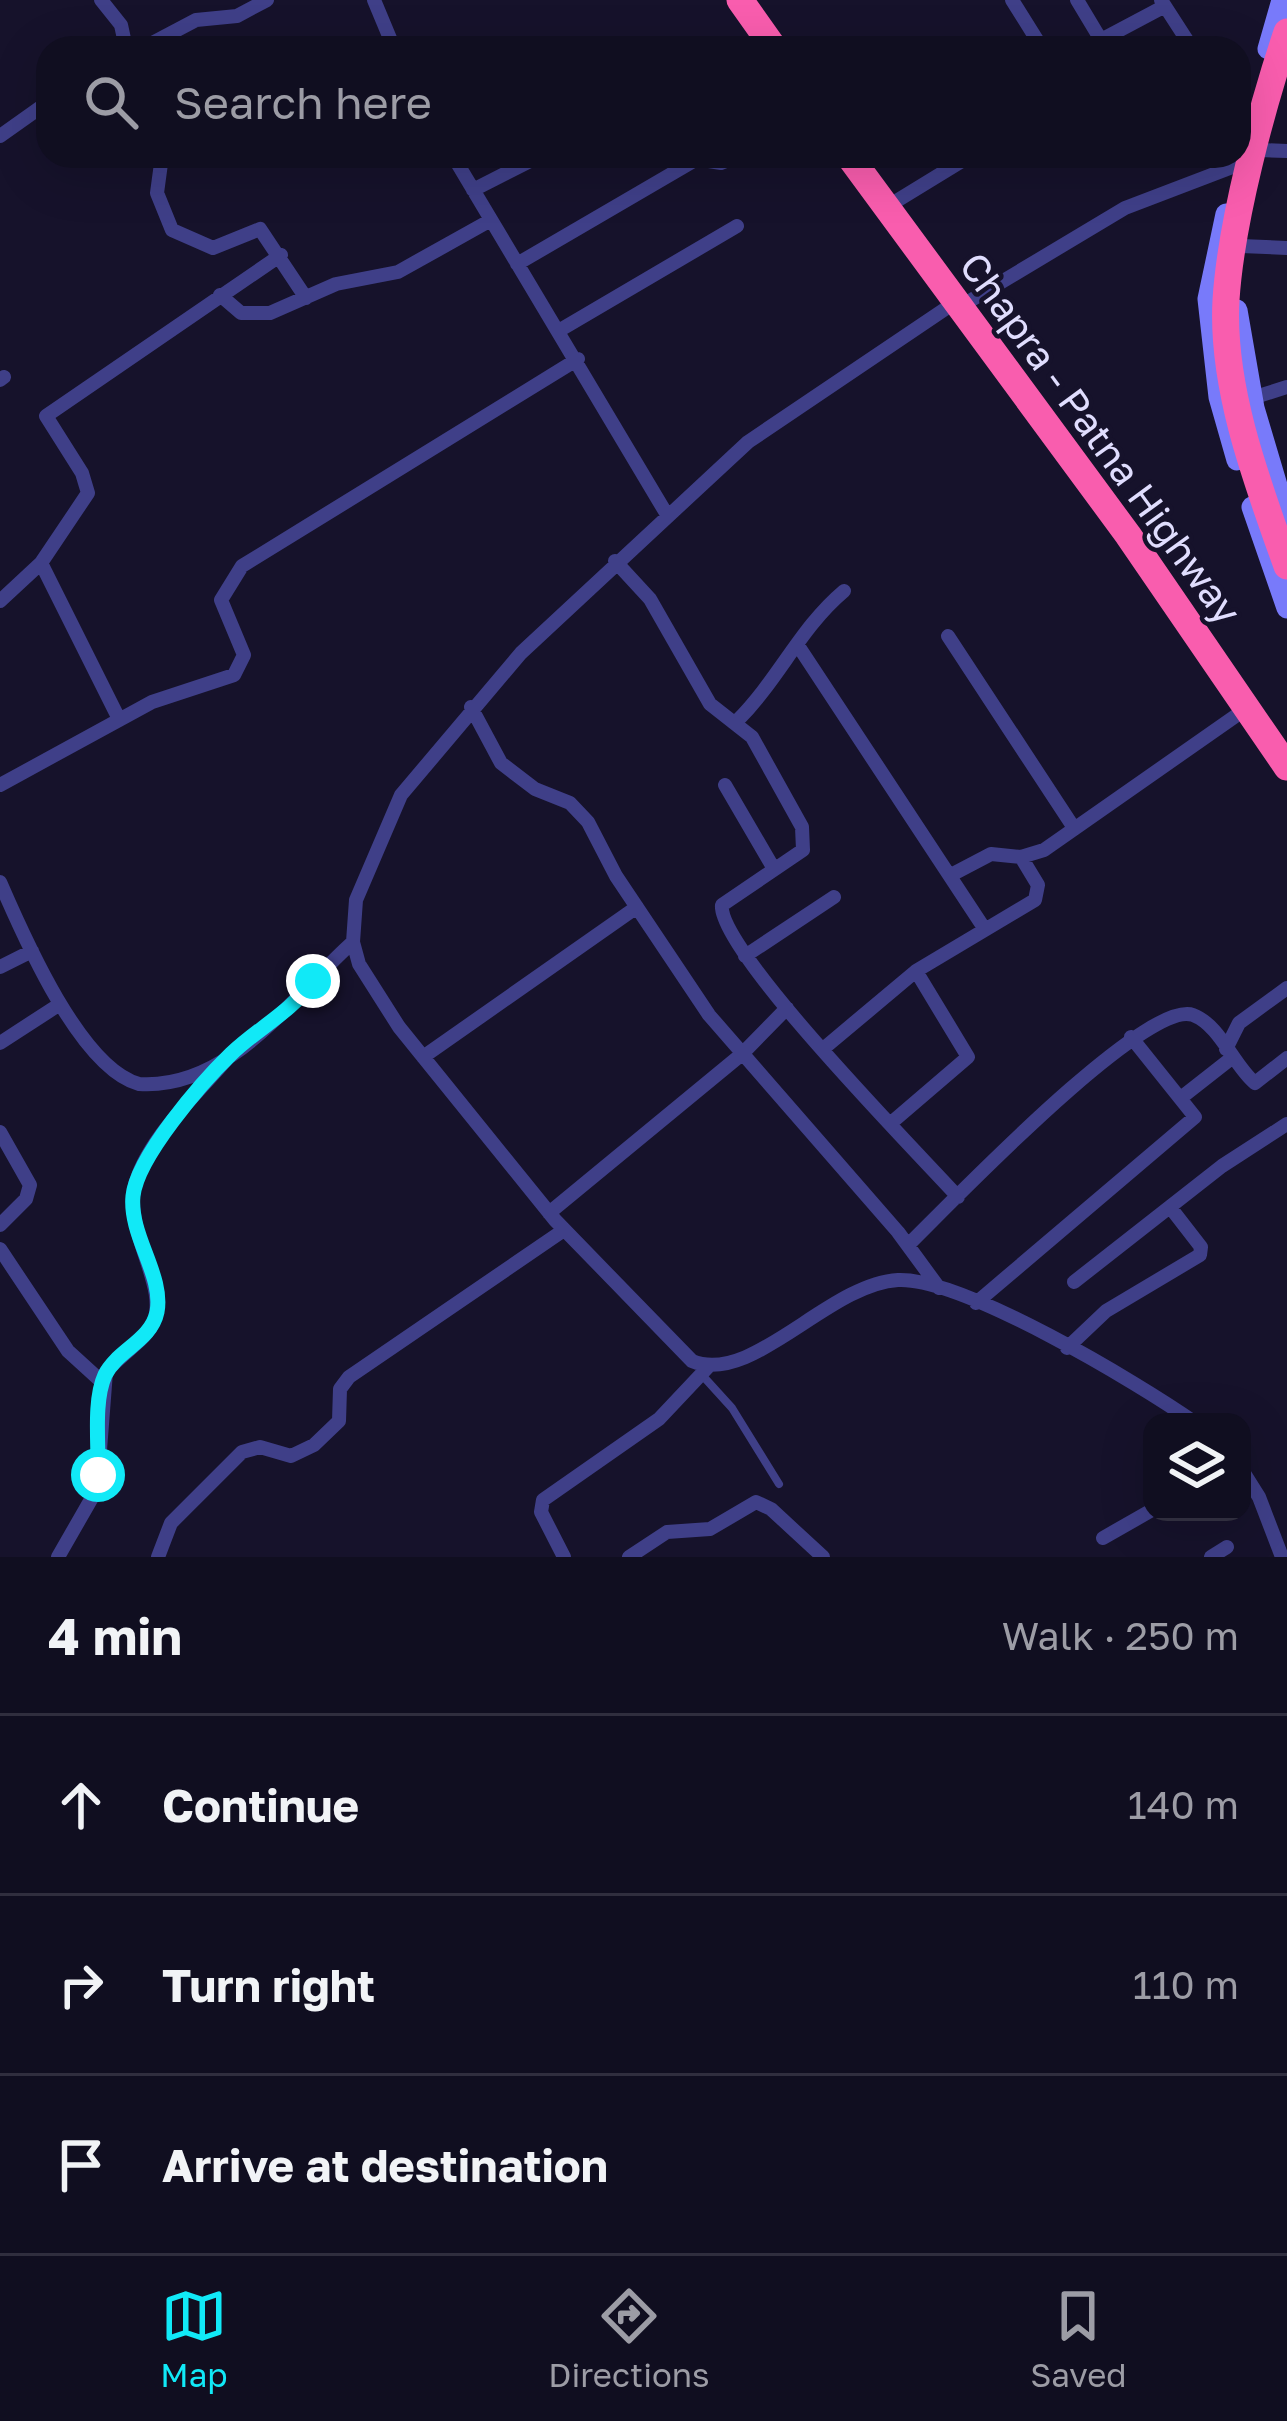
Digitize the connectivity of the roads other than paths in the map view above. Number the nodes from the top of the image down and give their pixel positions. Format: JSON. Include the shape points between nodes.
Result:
{"nodes":[{"id":1,"x":100,"y":0,"type":"edge"},
{"id":2,"x":267,"y":0,"type":"edge"},
{"id":3,"x":374,"y":0,"type":"edge"},
{"id":4,"x":740,"y":0,"type":"edge"},
{"id":5,"x":1012,"y":0,"type":"edge"},
{"id":6,"x":1077,"y":0,"type":"edge"},
{"id":7,"x":1282,"y":0,"type":"edge"},
{"id":8,"x":1163,"y":3,"type":"edge"},
{"id":9,"x":1287,"y":32,"type":"edge"},
{"id":10,"x":124,"y":36,"type":"edge"},
{"id":11,"x":166,"y":36,"type":"edge"},
{"id":12,"x":389,"y":36,"type":"edge"},
{"id":13,"x":758,"y":36,"type":"edge"},
{"id":14,"x":1034,"y":36,"type":"edge"},
{"id":15,"x":1091,"y":36,"type":"edge"},
{"id":16,"x":1107,"y":36,"type":"edge"},
{"id":17,"x":1184,"y":36,"type":"edge"},
{"id":18,"x":1287,"y":70,"type":"edge"},
{"id":19,"x":36,"y":110,"type":"edge"},
{"id":20,"x":1251,"y":119,"type":"edge"},
{"id":21,"x":1251,"y":135,"type":"edge"},
{"id":22,"x":0,"y":136,"type":"edge"},
{"id":23,"x":1251,"y":150,"type":"edge"},
{"id":24,"x":1287,"y":151,"type":"edge"},
{"id":25,"x":160,"y":168,"type":"edge"},
{"id":26,"x":461,"y":168,"type":"edge"},
{"id":27,"x":516,"y":168,"type":"edge"},
{"id":28,"x":682,"y":168,"type":"edge"},
{"id":29,"x":857,"y":168,"type":"edge"},
{"id":30,"x":950,"y":168,"type":"edge"},
{"id":31,"x":1206,"y":168,"type":"edge"},
{"id":32,"x":1239,"y":168,"type":"edge"},
{"id":33,"x":1243,"y":168,"type":"edge"},
{"id":34,"x":473,"y":190,"type":"junction"},
{"id":35,"x":885,"y":208,"type":"junction"},
{"id":36,"x":491,"y":220,"type":"junction"},
{"id":37,"x":737,"y":226,"type":"dead end"},
{"id":38,"x":1241,"y":246,"type":"junction"},
{"id":39,"x":1287,"y":248,"type":"edge"},
{"id":40,"x":281,"y":255,"type":"junction"},
{"id":41,"x":517,"y":264,"type":"junction"},
{"id":42,"x":220,"y":295,"type":"junction"},
{"id":43,"x":306,"y":298,"type":"junction"},
{"id":44,"x":956,"y":306,"type":"junction"},
{"id":45,"x":560,"y":330,"type":"junction"},
{"id":46,"x":578,"y":359,"type":"junction"},
{"id":47,"x":1287,"y":387,"type":"edge"},
{"id":48,"x":1252,"y":398,"type":"junction"},
{"id":49,"x":1286,"y":512,"type":"edge"},
{"id":50,"x":666,"y":513,"type":"junction"},
{"id":51,"x":615,"y":561,"type":"junction"},
{"id":52,"x":41,"y":563,"type":"junction"},
{"id":53,"x":1287,"y":566,"type":"edge"},
{"id":54,"x":844,"y":591,"type":"dead end"},
{"id":55,"x":0,"y":601,"type":"edge"},
{"id":56,"x":1287,"y":608,"type":"edge"},
{"id":57,"x":948,"y":636,"type":"dead end"},
{"id":58,"x":797,"y":644,"type":"junction"},
{"id":59,"x":471,"y":707,"type":"junction"},
{"id":60,"x":1246,"y":708,"type":"junction"},
{"id":61,"x":119,"y":719,"type":"junction"},
{"id":62,"x":737,"y":721,"type":"junction"},
{"id":63,"x":1287,"y":767,"type":"edge"},
{"id":64,"x":0,"y":784,"type":"edge"},
{"id":65,"x":725,"y":785,"type":"dead end"},
{"id":66,"x":1074,"y":828,"type":"junction"},
{"id":67,"x":1021,"y":857,"type":"junction"},
{"id":68,"x":774,"y":869,"type":"junction"},
{"id":69,"x":951,"y":875,"type":"junction"},
{"id":70,"x":0,"y":882,"type":"edge"},
{"id":71,"x":834,"y":897,"type":"dead end"},
{"id":72,"x":638,"y":907,"type":"junction"},
{"id":73,"x":984,"y":928,"type":"junction"},
{"id":74,"x":352,"y":942,"type":"junction"},
{"id":75,"x":32,"y":951,"type":"junction"},
{"id":76,"x":745,"y":956,"type":"junction"},
{"id":77,"x":0,"y":968,"type":"edge"},
{"id":78,"x":916,"y":971,"type":"junction"},
{"id":79,"x":1287,"y":988,"type":"edge"},
{"id":80,"x":59,"y":1004,"type":"junction"},
{"id":81,"x":787,"y":1009,"type":"junction"},
{"id":82,"x":1131,"y":1037,"type":"junction"},
{"id":83,"x":0,"y":1043,"type":"edge"},
{"id":84,"x":823,"y":1048,"type":"junction"},
{"id":85,"x":232,"y":1053,"type":"junction"},
{"id":86,"x":1229,"y":1053,"type":"junction"},
{"id":87,"x":742,"y":1054,"type":"junction"},
{"id":88,"x":423,"y":1057,"type":"junction"},
{"id":89,"x":1287,"y":1058,"type":"edge"},
{"id":90,"x":1182,"y":1097,"type":"junction"},
{"id":91,"x":891,"y":1123,"type":"junction"},
{"id":92,"x":1287,"y":1124,"type":"edge"},
{"id":93,"x":0,"y":1132,"type":"edge"},
{"id":94,"x":958,"y":1196,"type":"junction"},
{"id":95,"x":1170,"y":1208,"type":"junction"},
{"id":96,"x":549,"y":1213,"type":"junction"},
{"id":97,"x":0,"y":1225,"type":"edge"},
{"id":98,"x":564,"y":1230,"type":"junction"},
{"id":99,"x":908,"y":1245,"type":"junction"},
{"id":100,"x":0,"y":1249,"type":"edge"},
{"id":101,"x":1074,"y":1282,"type":"dead end"},
{"id":102,"x":939,"y":1288,"type":"junction"},
{"id":103,"x":976,"y":1303,"type":"junction"},
{"id":104,"x":1067,"y":1348,"type":"junction"},
{"id":105,"x":705,"y":1371,"type":"junction"},
{"id":106,"x":102,"y":1382,"type":"junction"},
{"id":107,"x":1179,"y":1413,"type":"edge"},
{"id":108,"x":779,"y":1484,"type":"dead end"},
{"id":109,"x":1251,"y":1484,"type":"edge"},
{"id":110,"x":1143,"y":1515,"type":"edge"},
{"id":111,"x":1103,"y":1538,"type":"dead end"},
{"id":112,"x":1227,"y":1547,"type":"dead end"},
{"id":113,"x":58,"y":1557,"type":"edge"},
{"id":114,"x":158,"y":1557,"type":"edge"},
{"id":115,"x":564,"y":1557,"type":"edge"},
{"id":116,"x":629,"y":1557,"type":"edge"},
{"id":117,"x":823,"y":1557,"type":"edge"},
{"id":118,"x":1211,"y":1557,"type":"edge"},
{"id":119,"x":1282,"y":1557,"type":"edge"}],
"edges":[{"from":1,"to":10,"type":"street"},
{"from":2,"to":11,"type":"street"},
{"from":3,"to":12,"type":"street"},
{"from":4,"to":13,"type":"highway"},
{"from":5,"to":14,"type":"street"},
{"from":6,"to":15,"type":"street"},
{"from":7,"to":20,"type":"street"},
{"from":8,"to":16,"type":"street"},
{"from":8,"to":17,"type":"street"},
{"from":9,"to":53,"type":"highway","via":[[1226,300],[1246,440]]},
{"from":18,"to":21,"type":"street"},
{"from":19,"to":22,"type":"street"},
{"from":23,"to":24,"type":"street"},
{"from":25,"to":40,"type":"street","via":[[157,193],[181,238],[213,248],[260,229]]},
{"from":26,"to":34,"type":"street"},
{"from":27,"to":34,"type":"street"},
{"from":28,"to":41,"type":"street"},
{"from":29,"to":35,"type":"highway","name":"Chapra - Patna Highway"},
{"from":30,"to":35,"type":"street"},
{"from":31,"to":44,"type":"street"},
{"from":32,"to":56,"type":"street","via":[[1208,299],[1214,358],[1234,451]]},
{"from":33,"to":38,"type":"street"},
{"from":34,"to":36,"type":"street"},
{"from":35,"to":44,"type":"highway","name":"Chapra - Patna Highway"},
{"from":36,"to":41,"type":"street"},
{"from":36,"to":43,"type":"street","via":[[409,267]]},
{"from":37,"to":45,"type":"street"},
{"from":38,"to":39,"type":"street"},
{"from":38,"to":48,"type":"street","via":[[1236,297]]},
{"from":40,"to":42,"type":"street"},
{"from":40,"to":43,"type":"street"},
{"from":41,"to":45,"type":"street"},
{"from":42,"to":43,"type":"street","via":[[253,315]]},
{"from":42,"to":52,"type":"street","via":[[50,410],[46,423],[88,493]]},
{"from":44,"to":50,"type":"street","via":[[778,421]]},
{"from":44,"to":60,"type":"highway","name":"Chapra - Patna Highway"},
{"from":45,"to":46,"type":"street"},
{"from":46,"to":50,"type":"street"},
{"from":46,"to":61,"type":"street","via":[[257,553],[221,600],[242,646],[242,668]]},
{"from":47,"to":48,"type":"street"},
{"from":48,"to":49,"type":"street"},
{"from":50,"to":51,"type":"street"},
{"from":51,"to":59,"type":"street"},
{"from":51,"to":62,"type":"street","via":[[650,598],[699,690],[718,714]]},
{"from":52,"to":55,"type":"street"},
{"from":52,"to":61,"type":"street"},
{"from":54,"to":58,"type":"street"},
{"from":57,"to":66,"type":"street"},
{"from":58,"to":62,"type":"street"},
{"from":58,"to":69,"type":"street"},
{"from":59,"to":72,"type":"street","via":[[501,763],[578,810]]},
{"from":59,"to":74,"type":"street","via":[[387,820],[356,900]]},
{"from":60,"to":63,"type":"highway","name":"Chapra - Patna Highway"},
{"from":60,"to":66,"type":"street"},
{"from":61,"to":64,"type":"street"},
{"from":62,"to":68,"type":"street","via":[[807,841]]},
{"from":65,"to":68,"type":"street"},
{"from":66,"to":67,"type":"street"},
{"from":67,"to":69,"type":"street","via":[[991,854]]},
{"from":67,"to":73,"type":"street","via":[[1039,892]]},
{"from":68,"to":76,"type":"street","via":[[722,905],[723,924]]},
{"from":69,"to":73,"type":"street"},
{"from":70,"to":75,"type":"street"},
{"from":71,"to":76,"type":"street"},
{"from":72,"to":87,"type":"street"},
{"from":72,"to":88,"type":"street"},
{"from":73,"to":78,"type":"street"},
{"from":74,"to":85,"type":"street","via":[[280,1018]]},
{"from":74,"to":88,"type":"street","via":[[370,988]]},
{"from":75,"to":77,"type":"street"},
{"from":75,"to":80,"type":"street"},
{"from":76,"to":81,"type":"street"},
{"from":78,"to":84,"type":"street"},
{"from":78,"to":91,"type":"street","via":[[968,1057]]},
{"from":79,"to":86,"type":"street","via":[[1239,1023]]},
{"from":80,"to":83,"type":"street"},
{"from":80,"to":85,"type":"street","via":[[130,1081],[169,1081]]},
{"from":81,"to":84,"type":"street"},
{"from":81,"to":87,"type":"street"},
{"from":82,"to":86,"type":"street","via":[[1183,1013],[1201,1019]]},
{"from":82,"to":90,"type":"street"},
{"from":82,"to":94,"type":"street"},
{"from":84,"to":91,"type":"street"},
{"from":85,"to":106,"type":"street","via":[[139,1172],[135,1231],[158,1307],[147,1332]]},
{"from":86,"to":89,"type":"street","via":[[1255,1083]]},
{"from":86,"to":90,"type":"street"},
{"from":87,"to":96,"type":"street"},
{"from":87,"to":99,"type":"street"},
{"from":88,"to":96,"type":"street"},
{"from":90,"to":103,"type":"street","via":[[1194,1118]]},
{"from":91,"to":94,"type":"street"},
{"from":92,"to":95,"type":"street"},
{"from":93,"to":97,"type":"street","via":[[30,1185]]},
{"from":94,"to":99,"type":"street"},
{"from":95,"to":101,"type":"street"},
{"from":95,"to":104,"type":"street","via":[[1200,1255],[1106,1311]]},
{"from":96,"to":98,"type":"street"},
{"from":98,"to":105,"type":"street"},
{"from":98,"to":114,"type":"street","via":[[349,1377],[340,1388],[339,1420],[314,1445],[291,1456],[242,1452],[171,1523]]},
{"from":99,"to":102,"type":"street"},
{"from":100,"to":106,"type":"street","via":[[68,1351]]},
{"from":102,"to":103,"type":"street"},
{"from":102,"to":105,"type":"street","via":[[904,1280],[856,1288],[753,1354]]},
{"from":103,"to":104,"type":"street"},
{"from":104,"to":107,"type":"street"},
{"from":105,"to":108,"type":"lane"},
{"from":105,"to":115,"type":"street","via":[[659,1419],[543,1500]]},
{"from":106,"to":113,"type":"street","via":[[97,1490]]},
{"from":109,"to":119,"type":"street"},
{"from":110,"to":111,"type":"street"},
{"from":112,"to":118,"type":"street"},
{"from":116,"to":117,"type":"street","via":[[667,1532],[710,1529],[756,1502]]}]}
